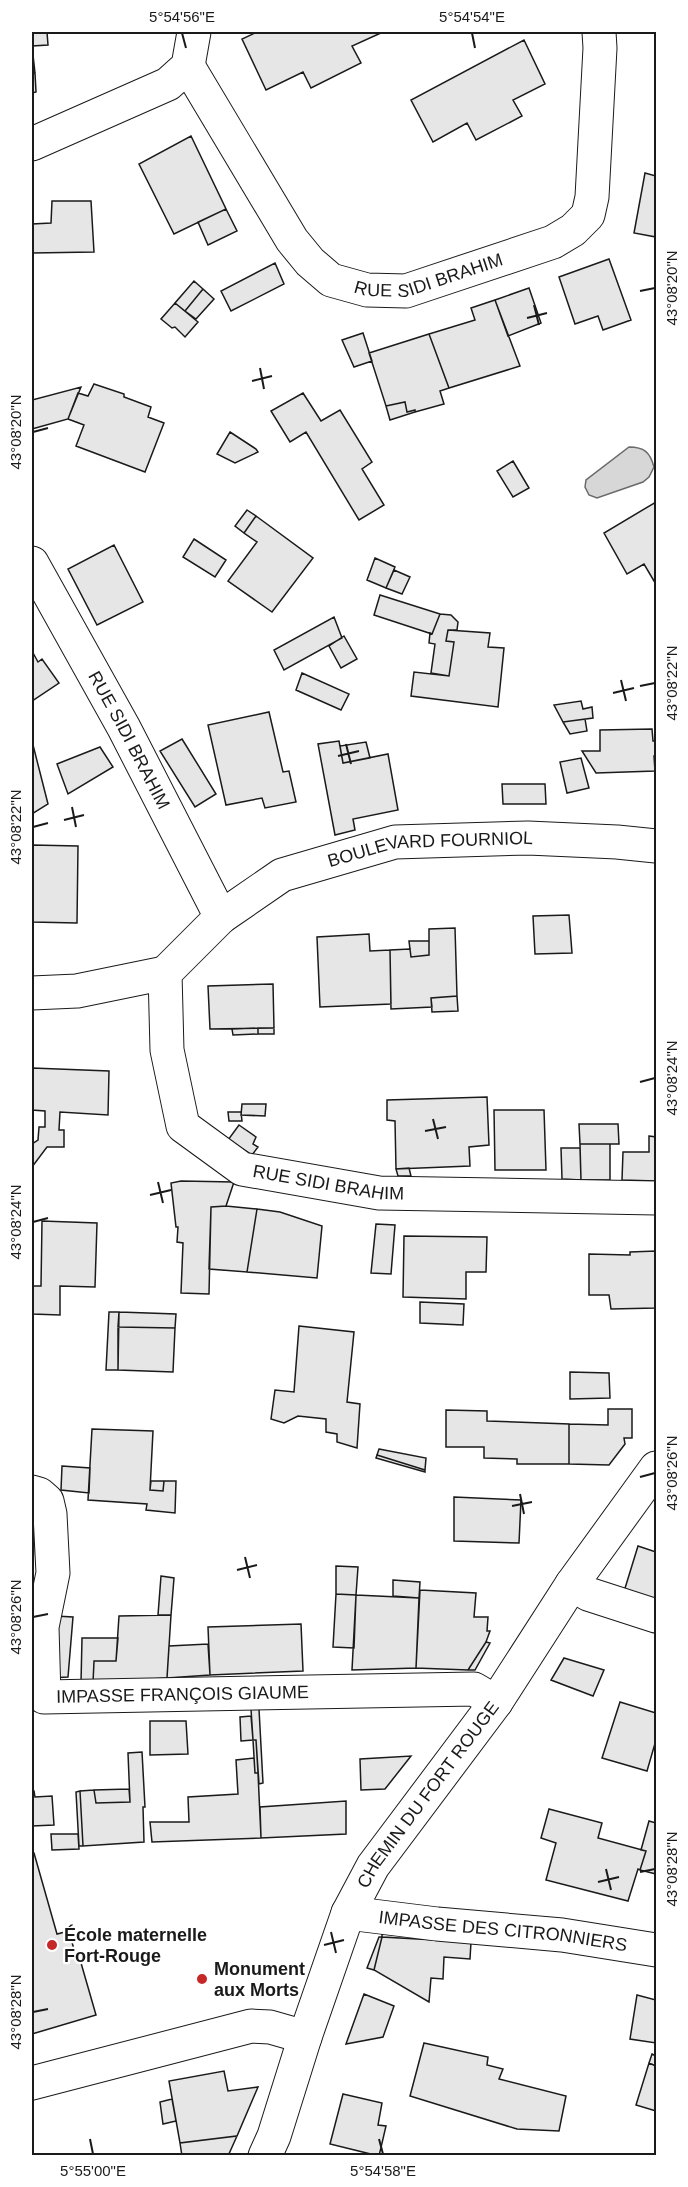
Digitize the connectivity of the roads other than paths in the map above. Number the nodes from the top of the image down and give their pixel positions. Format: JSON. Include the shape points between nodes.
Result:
{"nodes":[{"id":1,"x":194,"y":32,"type":"edge"},
{"id":2,"x":599,"y":32,"type":"edge"},
{"id":3,"x":188,"y":66,"type":"junction"},
{"id":4,"x":32,"y":144,"type":"edge"},
{"id":5,"x":32,"y":563,"type":"edge"},
{"id":6,"x":657,"y":826,"type":"edge"},
{"id":7,"x":617,"y":842,"type":"junction"},
{"id":8,"x":657,"y":846,"type":"edge"},
{"id":9,"x":221,"y":918,"type":"junction"},
{"id":10,"x":165,"y":973,"type":"junction"},
{"id":11,"x":32,"y":993,"type":"edge"},
{"id":12,"x":657,"y":1198,"type":"edge"},
{"id":13,"x":657,"y":1468,"type":"edge"},
{"id":14,"x":32,"y":1492,"type":"edge"},
{"id":15,"x":572,"y":1584,"type":"junction"},
{"id":16,"x":657,"y":1616,"type":"edge"},
{"id":17,"x":496,"y":1702,"type":"junction"},
{"id":18,"x":348,"y":1913,"type":"junction"},
{"id":19,"x":657,"y":1950,"type":"edge"},
{"id":20,"x":305,"y":2037,"type":"junction"},
{"id":21,"x":32,"y":2083,"type":"edge"},
{"id":22,"x":265,"y":2156,"type":"edge"}],
"edges":[{"from":1,"to":3,"type":"street"},
{"from":2,"to":3,"type":"street","name":"RUE SIDI BRAHIM","via":[[588,215],[553,242],[406,291],[367,291],[331,280],[309,262]]},
{"from":3,"to":4,"type":"street","via":[[168,84]]},
{"from":5,"to":9,"type":"street","name":"RUE SIDI BRAHIM","via":[[124,728]]},
{"from":6,"to":7,"type":"street"},
{"from":7,"to":8,"type":"street","name":"BOULEVARD FOURNIOL"},
{"from":7,"to":9,"type":"street","name":"BOULEVARD FOURNIOL","via":[[528,838],[395,842],[282,875]]},
{"from":9,"to":10,"type":"street"},
{"from":10,"to":11,"type":"street","via":[[77,991]]},
{"from":10,"to":12,"type":"street","name":"RUE SIDI BRAHIM","via":[[167,1050],[183,1126],[242,1169],[379,1193]]},
{"from":13,"to":15,"type":"street","name":"CHEMIN DU FORT ROUGE"},
{"from":14,"to":17,"type":"street","name":"IMPASSE FRANÇOIS GIAUME","via":[[47,1501],[52,1545],[53,1573],[42,1627],[44,1697],[474,1689]]},
{"from":15,"to":16,"type":"street","via":[[588,1594]]},
{"from":15,"to":17,"type":"street","name":"CHEMIN DU FORT ROUGE"},
{"from":17,"to":18,"type":"street","name":"CHEMIN DU FORT ROUGE","via":[[374,1866]]},
{"from":18,"to":19,"type":"street","name":"IMPASSE DES CITRONNIERS","via":[[562,1935]]},
{"from":18,"to":20,"type":"street","name":"CHEMIN DU FORT ROUGE"},
{"from":20,"to":21,"type":"street","via":[[251,2026]]},
{"from":20,"to":22,"type":"street","name":"CHEMIN DU FORT ROUGE"}]}
